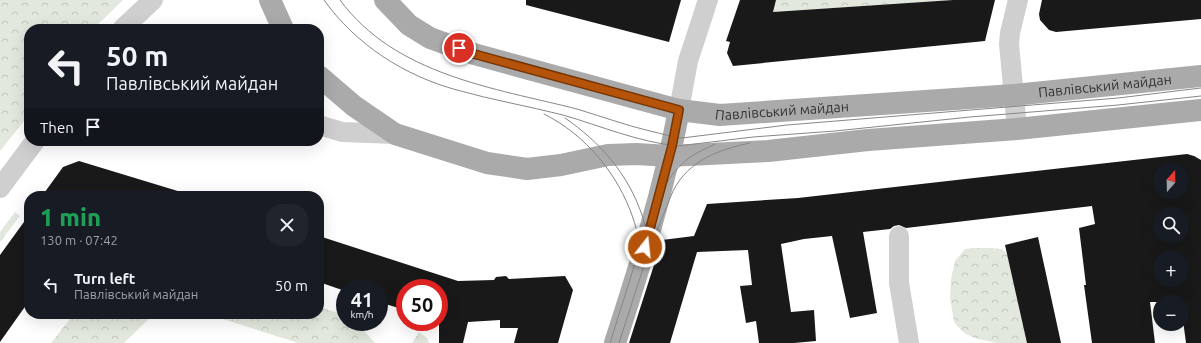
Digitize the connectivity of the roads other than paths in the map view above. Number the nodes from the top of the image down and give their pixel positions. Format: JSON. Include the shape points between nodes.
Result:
{"nodes":[{"id":1,"x":153,"y":0,"type":"edge"},
{"id":2,"x":270,"y":0,"type":"edge"},
{"id":3,"x":385,"y":0,"type":"edge"},
{"id":4,"x":708,"y":0,"type":"edge"},
{"id":5,"x":1018,"y":0,"type":"edge"},
{"id":6,"x":127,"y":24,"type":"edge"},
{"id":7,"x":281,"y":24,"type":"edge"},
{"id":8,"x":1201,"y":76,"type":"edge"},
{"id":9,"x":324,"y":80,"type":"edge"},
{"id":10,"x":1014,"y":95,"type":"junction"},
{"id":11,"x":679,"y":110,"type":"junction"},
{"id":12,"x":1201,"y":110,"type":"edge"},
{"id":13,"x":324,"y":126,"type":"edge"},
{"id":14,"x":1017,"y":129,"type":"junction"},
{"id":15,"x":395,"y":134,"type":"junction"},
{"id":16,"x":31,"y":146,"type":"edge"},
{"id":17,"x":669,"y":156,"type":"junction"},
{"id":18,"x":0,"y":188,"type":"edge"},
{"id":19,"x":899,"y":236,"type":"dead end"},
{"id":20,"x":615,"y":343,"type":"edge"},
{"id":21,"x":909,"y":343,"type":"edge"}],
"edges":[{"from":1,"to":6,"type":"street"},
{"from":2,"to":7,"type":"main road"},
{"from":3,"to":11,"type":"main road","name":"Павлівський майдан","via":[[409,25],[430,38],[474,54]]},
{"from":4,"to":11,"type":"street","via":[[688,61]]},
{"from":5,"to":10,"type":"street","via":[[1009,44]]},
{"from":8,"to":10,"type":"main road","name":"Павлівський майдан"},
{"from":9,"to":15,"type":"main road","via":[[354,106]]},
{"from":10,"to":11,"type":"main road","name":"Павлівський майдан","via":[[720,115]]},
{"from":10,"to":14,"type":"street"},
{"from":11,"to":17,"type":"main road"},
{"from":12,"to":14,"type":"main road"},
{"from":13,"to":15,"type":"street","via":[[342,132]]},
{"from":14,"to":17,"type":"main road","via":[[868,140],[768,151]]},
{"from":15,"to":17,"type":"main road","via":[[487,163],[527,169],[608,155]]},
{"from":16,"to":18,"type":"street"},
{"from":17,"to":20,"type":"main road"},
{"from":19,"to":21,"type":"street","via":[[899,283]]}]}
